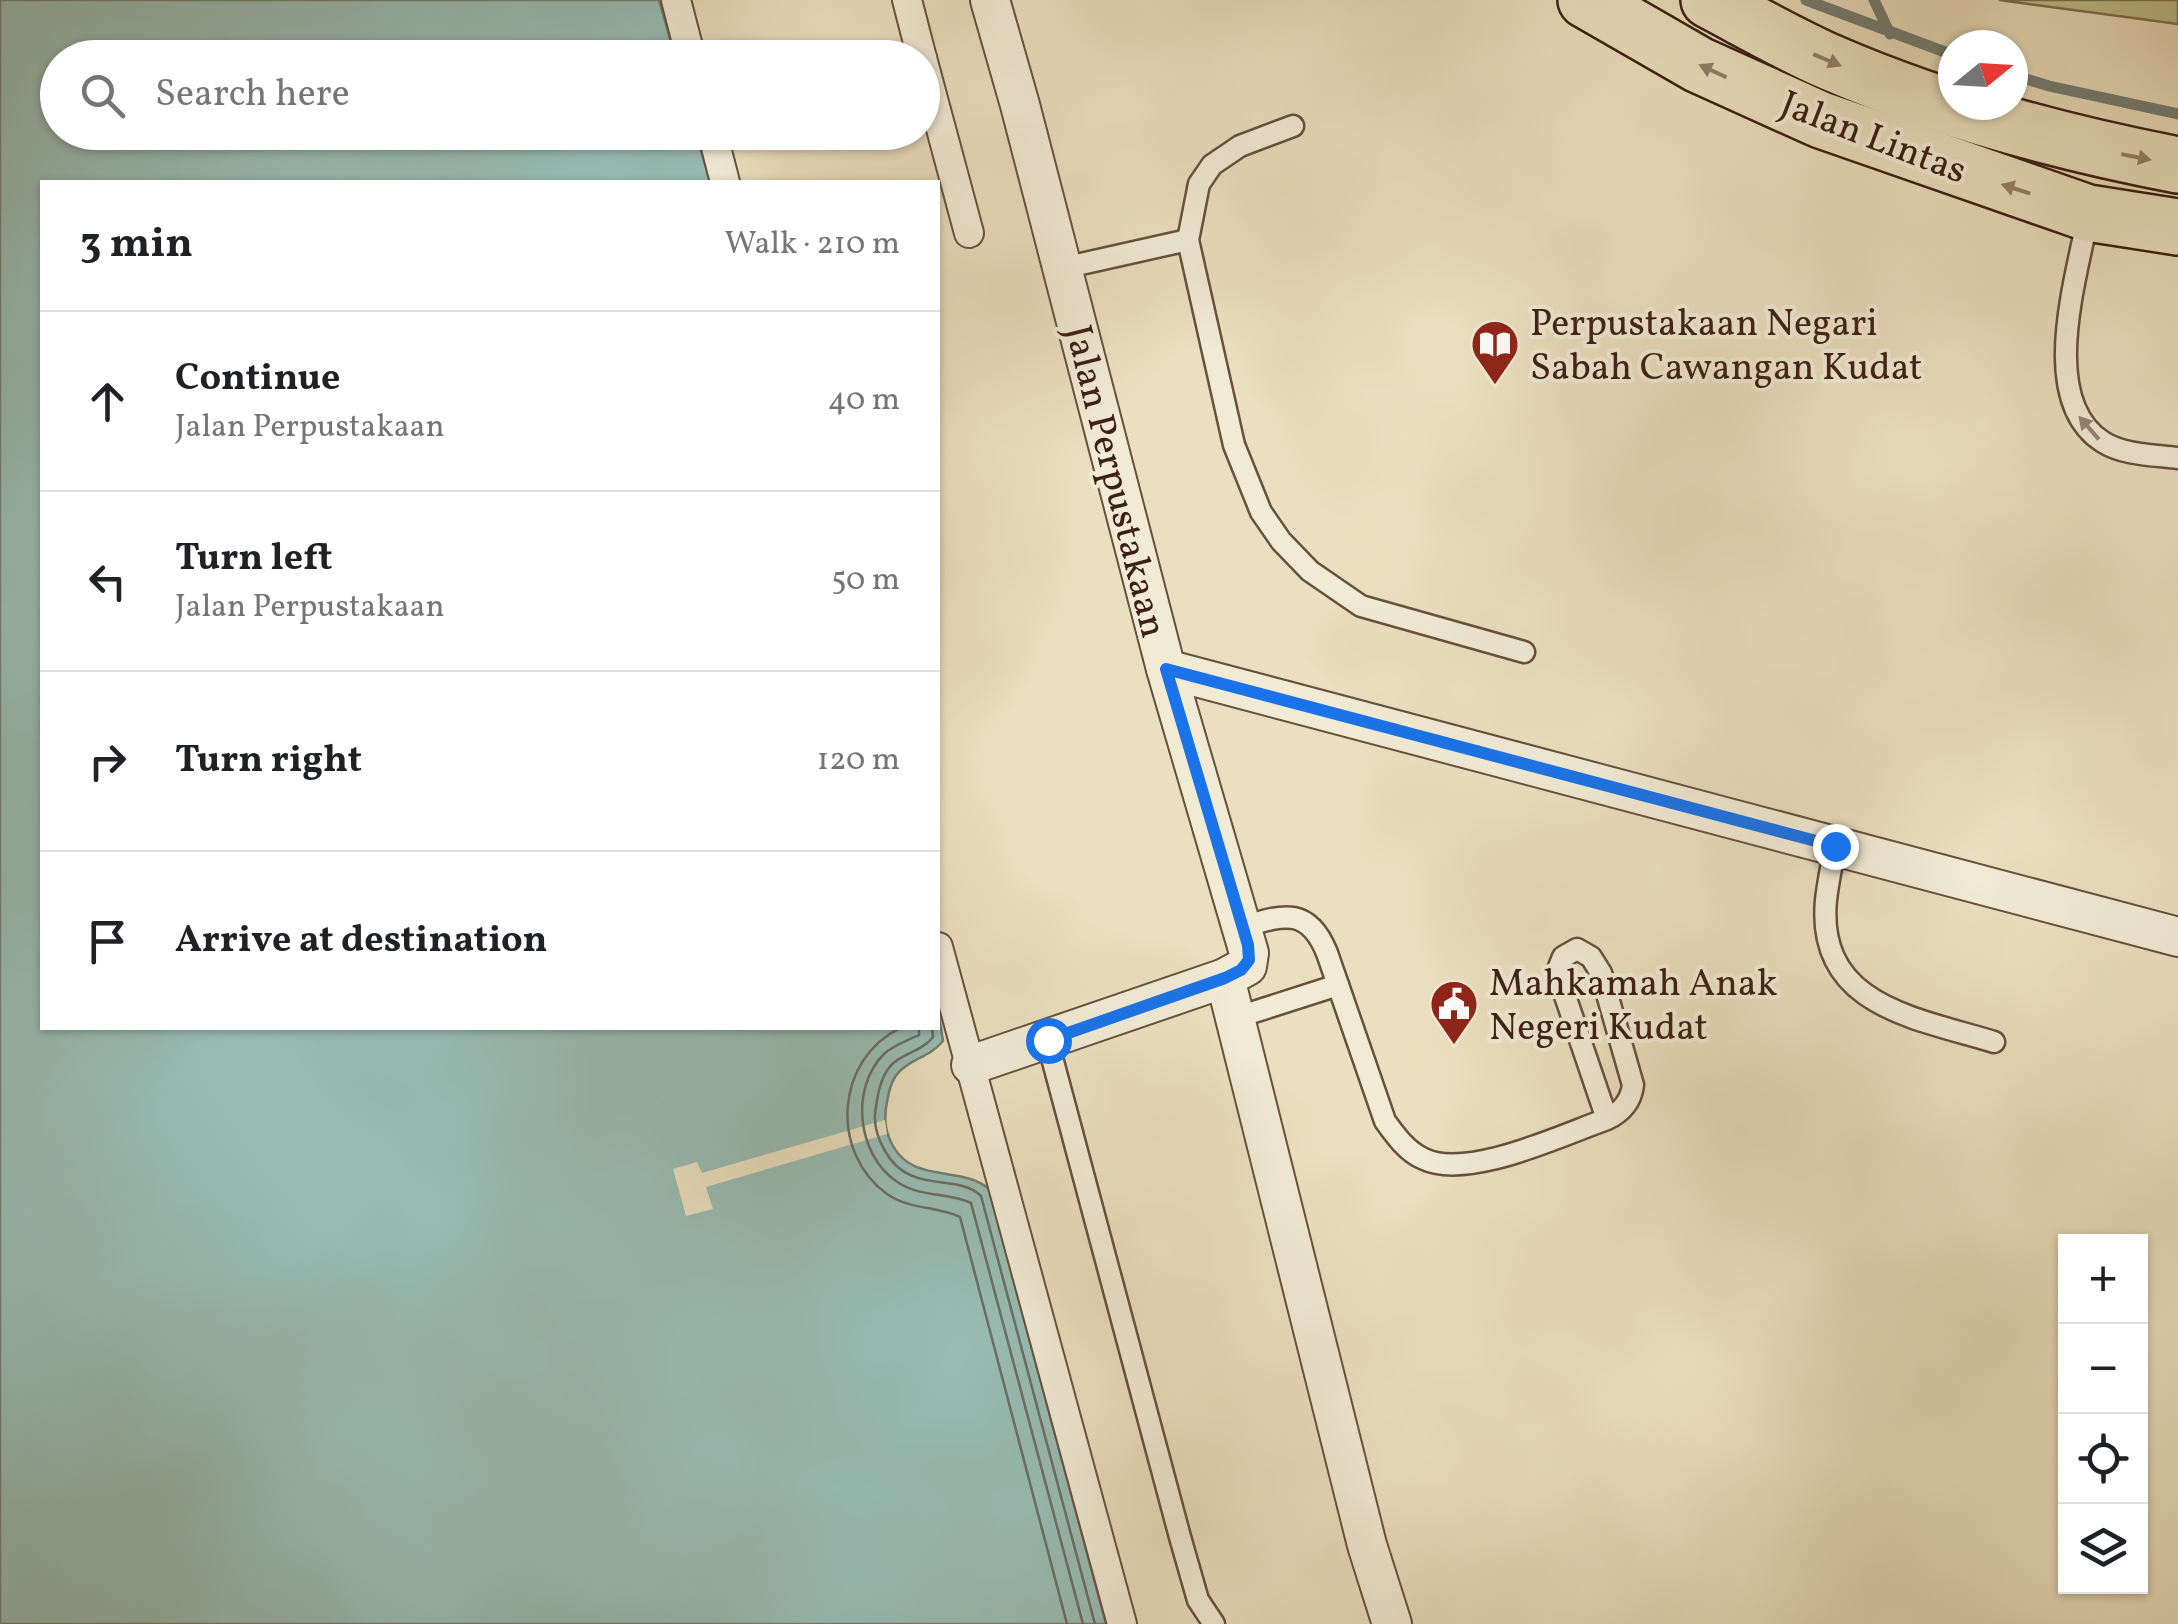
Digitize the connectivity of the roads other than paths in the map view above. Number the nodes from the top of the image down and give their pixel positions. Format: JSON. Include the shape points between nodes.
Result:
{"nodes":[{"id":1,"x":676,"y":0,"type":"edge"},
{"id":2,"x":907,"y":0,"type":"edge"},
{"id":3,"x":990,"y":0,"type":"edge"},
{"id":4,"x":1586,"y":0,"type":"edge"},
{"id":5,"x":1708,"y":0,"type":"edge"},
{"id":6,"x":686,"y":40,"type":"edge"},
{"id":7,"x":917,"y":40,"type":"edge"},
{"id":8,"x":940,"y":125,"type":"edge"},
{"id":9,"x":1293,"y":126,"type":"dead end"},
{"id":10,"x":717,"y":150,"type":"edge"},
{"id":11,"x":2178,"y":166,"type":"edge"},
{"id":12,"x":724,"y":180,"type":"edge"},
{"id":13,"x":2088,"y":213,"type":"junction"},
{"id":14,"x":2178,"y":227,"type":"edge"},
{"id":15,"x":969,"y":233,"type":"dead end"},
{"id":16,"x":1188,"y":240,"type":"junction"},
{"id":17,"x":1062,"y":268,"type":"junction"},
{"id":18,"x":2178,"y":458,"type":"edge"},
{"id":19,"x":1524,"y":652,"type":"dead end"},
{"id":20,"x":1166,"y":669,"type":"junction"},
{"id":21,"x":1835,"y":846,"type":"junction"},
{"id":22,"x":1242,"y":926,"type":"junction"},
{"id":23,"x":2178,"y":936,"type":"edge"},
{"id":24,"x":940,"y":954,"type":"edge"},
{"id":25,"x":1225,"y":978,"type":"junction"},
{"id":26,"x":1338,"y":985,"type":"junction"},
{"id":27,"x":1235,"y":1018,"type":"junction"},
{"id":28,"x":1048,"y":1040,"type":"junction"},
{"id":29,"x":1994,"y":1042,"type":"dead end"},
{"id":30,"x":970,"y":1065,"type":"junction"},
{"id":31,"x":1606,"y":1119,"type":"junction"},
{"id":32,"x":1122,"y":1624,"type":"edge"},
{"id":33,"x":1214,"y":1624,"type":"edge"},
{"id":34,"x":1392,"y":1624,"type":"edge"}],
"edges":[{"from":1,"to":6,"type":"street"},
{"from":2,"to":7,"type":"street"},
{"from":3,"to":17,"type":"street","name":"Jalan Perpustakaan"},
{"from":13,"to":4,"type":"main road","name":"Jalan Lintas","one_way":true,"via":[[1820,120],[1699,65]]},
{"from":5,"to":11,"type":"main road","name":"Jalan Lintas","one_way":true,"via":[[1825,60],[1922,96],[2107,152]]},
{"from":8,"to":15,"type":"street"},
{"from":9,"to":16,"type":"lane","via":[[1212,165],[1199,184]]},
{"from":10,"to":12,"type":"street"},
{"from":13,"to":14,"type":"main road","name":"Jalan Lintas"},
{"from":18,"to":13,"type":"lane","one_way":true,"via":[[2106,444],[2076,410],[2065,361]]},
{"from":16,"to":17,"type":"lane"},
{"from":16,"to":19,"type":"lane","via":[[1234,444],[1261,512],[1282,541],[1310,571],[1361,606]]},
{"from":17,"to":20,"type":"street","name":"Jalan Perpustakaan"},
{"from":20,"to":21,"type":"street"},
{"from":20,"to":22,"type":"street","name":"Jalan Perpustakaan"},
{"from":21,"to":23,"type":"street"},
{"from":21,"to":29,"type":"lane","via":[[1827,930],[1846,980],[1892,1011]]},
{"from":22,"to":25,"type":"street","name":"Jalan Perpustakaan","via":[[1249,960]]},
{"from":22,"to":26,"type":"lane","via":[[1275,917],[1310,924]]},
{"from":24,"to":30,"type":"street"},
{"from":25,"to":27,"type":"street"},
{"from":25,"to":28,"type":"street"},
{"from":26,"to":27,"type":"lane"},
{"from":26,"to":31,"type":"lane","via":[[1384,1121],[1422,1159],[1469,1164]]},
{"from":27,"to":34,"type":"street"},
{"from":28,"to":30,"type":"street"},
{"from":28,"to":33,"type":"lane","via":[[1180,1538],[1198,1600]]},
{"from":30,"to":32,"type":"street"},
{"from":31,"to":31,"type":"lane","via":[[1629,1100],[1633,1084],[1601,973],[1577,949],[1562,957],[1560,981]]}]}
